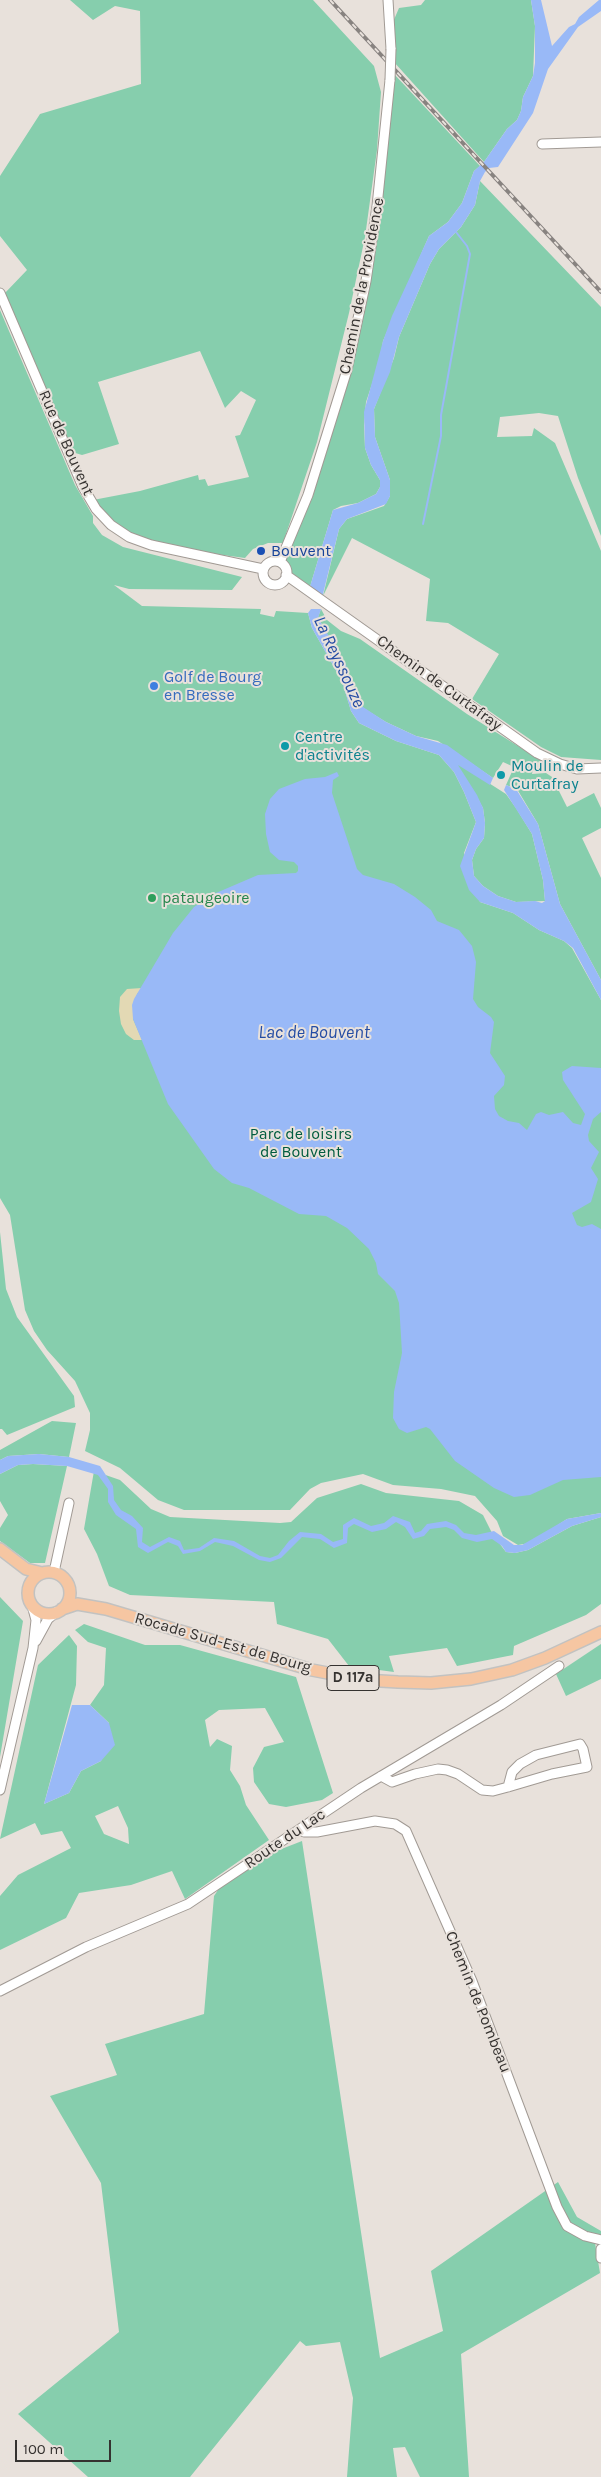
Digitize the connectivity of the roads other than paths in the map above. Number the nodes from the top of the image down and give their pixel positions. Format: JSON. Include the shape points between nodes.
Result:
{"nodes":[{"id":1,"x":388,"y":0,"type":"edge"},
{"id":2,"x":601,"y":142,"type":"edge"},
{"id":3,"x":542,"y":144,"type":"dead end"},
{"id":4,"x":0,"y":293,"type":"edge"},
{"id":5,"x":280,"y":562,"type":"junction"},
{"id":6,"x":263,"y":569,"type":"junction"},
{"id":7,"x":286,"y":576,"type":"junction"},
{"id":8,"x":601,"y":768,"type":"edge"},
{"id":9,"x":69,"y":1503,"type":"dead end"},
{"id":10,"x":0,"y":1549,"type":"edge"},
{"id":11,"x":14,"y":1561,"type":"junction"},
{"id":12,"x":54,"y":1572,"type":"junction"},
{"id":13,"x":42,"y":1573,"type":"junction"},
{"id":14,"x":68,"y":1585,"type":"junction"},
{"id":15,"x":28,"y":1589,"type":"junction"},
{"id":16,"x":32,"y":1605,"type":"junction"},
{"id":17,"x":106,"y":1609,"type":"junction"},
{"id":18,"x":59,"y":1610,"type":"junction"},
{"id":19,"x":601,"y":1632,"type":"edge"},
{"id":20,"x":33,"y":1648,"type":"junction"},
{"id":21,"x":559,"y":1666,"type":"dead end"},
{"id":22,"x":381,"y":1776,"type":"junction"},
{"id":23,"x":508,"y":1787,"type":"junction"},
{"id":24,"x":0,"y":1790,"type":"edge"},
{"id":25,"x":299,"y":1830,"type":"junction"},
{"id":26,"x":0,"y":1991,"type":"edge"},
{"id":27,"x":601,"y":2240,"type":"edge"},
{"id":28,"x":601,"y":2249,"type":"edge"},
{"id":29,"x":601,"y":2258,"type":"edge"}],
"edges":[{"from":1,"to":5,"type":"street","name":"Chemin de la Providence","bridge":true,"via":[[390,80],[366,281],[347,370],[308,495]]},
{"from":2,"to":3,"type":"street"},
{"from":4,"to":6,"type":"street","name":"Rue de Bouvent","via":[[83,487],[96,509],[111,525],[129,537],[151,544]]},
{"from":5,"to":6,"type":"street","via":[[272,561]]},
{"from":5,"to":7,"type":"street","via":[[286,569]]},
{"from":6,"to":7,"type":"street","via":[[263,577],[270,584],[279,584]]},
{"from":7,"to":8,"type":"street","name":"Chemin de Curtafray","via":[[537,753],[577,769]]},
{"from":9,"to":12,"type":"street"},
{"from":10,"to":11,"type":"main road"},
{"from":11,"to":13,"type":"main road"},
{"from":11,"to":15,"type":"main road"},
{"from":12,"to":13,"type":"main road"},
{"from":12,"to":14,"type":"main road"},
{"from":13,"to":15,"type":"main road","via":[[32,1580]]},
{"from":14,"to":17,"type":"main road","name":"Rocade Sud-Est de Bourg","number":"D 117a","via":[[83,1599]]},
{"from":14,"to":18,"type":"main road","via":[[69,1598]]},
{"from":15,"to":16,"type":"main road"},
{"from":16,"to":18,"type":"main road","via":[[43,1613]]},
{"from":16,"to":20,"type":"street","via":[[36,1620]]},
{"from":17,"to":18,"type":"main road","name":"Rocade Sud-Est de Bourg","number":"D 117a","via":[[77,1604]]},
{"from":17,"to":19,"type":"main road","name":"Rocade Sud-Est de Bourg","number":"D 117a","via":[[312,1670],[364,1680],[398,1682],[432,1683],[512,1670]]},
{"from":18,"to":20,"type":"street","via":[[48,1619]]},
{"from":20,"to":24,"type":"street"},
{"from":21,"to":22,"type":"street","name":"Route du Lac","via":[[501,1705]]},
{"from":22,"to":23,"type":"street","via":[[392,1782],[438,1769],[458,1774],[482,1790]]},
{"from":22,"to":25,"type":"street","name":"Route du Lac"},
{"from":23,"to":23,"type":"street","via":[[587,1767],[583,1749],[580,1744],[536,1754],[512,1772]]},
{"from":25,"to":26,"type":"street","name":"Route du Lac","via":[[182,1907],[86,1947]]},
{"from":25,"to":27,"type":"street","name":"Chemin de Pombeau","via":[[316,1832],[375,1821],[395,1824],[406,1831],[472,1981],[557,2207],[567,2226]]},
{"from":28,"to":29,"type":"street"}]}
